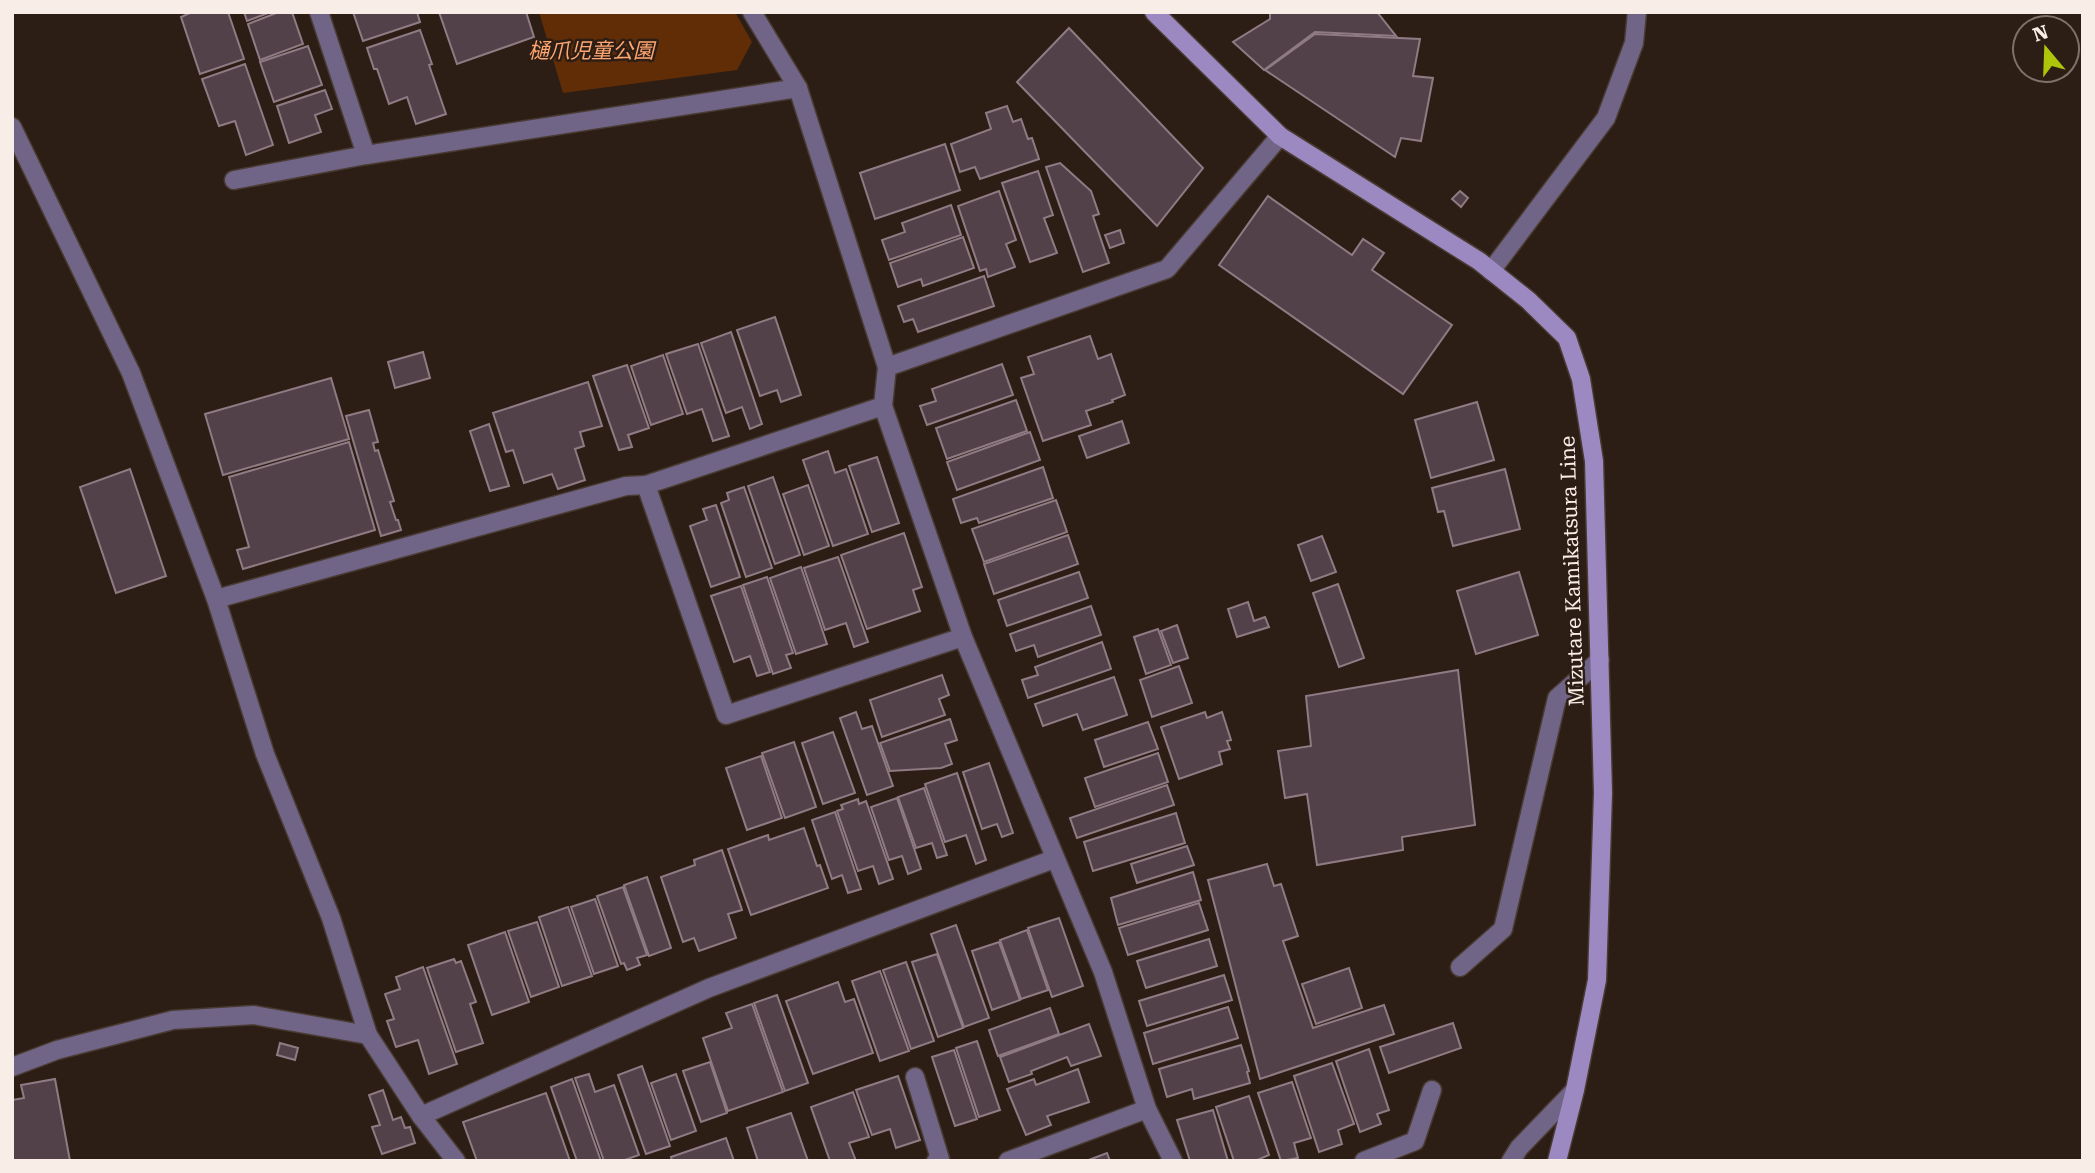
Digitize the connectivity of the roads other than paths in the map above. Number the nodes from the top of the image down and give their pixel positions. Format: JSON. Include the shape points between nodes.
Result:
{"nodes":[{"id":1,"x":319,"y":12,"type":"edge"},
{"id":2,"x":752,"y":12,"type":"edge"},
{"id":3,"x":1154,"y":12,"type":"edge"},
{"id":4,"x":1637,"y":12,"type":"edge"},
{"id":5,"x":798,"y":88,"type":"junction"},
{"id":6,"x":12,"y":127,"type":"edge"},
{"id":7,"x":1280,"y":136,"type":"junction"},
{"id":8,"x":366,"y":155,"type":"junction"},
{"id":9,"x":234,"y":180,"type":"dead end"},
{"id":10,"x":1491,"y":271,"type":"junction"},
{"id":11,"x":887,"y":367,"type":"junction"},
{"id":12,"x":883,"y":406,"type":"junction"},
{"id":13,"x":646,"y":485,"type":"junction"},
{"id":14,"x":216,"y":599,"type":"junction"},
{"id":15,"x":963,"y":637,"type":"junction"},
{"id":16,"x":1600,"y":660,"type":"junction"},
{"id":17,"x":1054,"y":859,"type":"junction"},
{"id":18,"x":1460,"y":967,"type":"dead end"},
{"id":19,"x":368,"y":1035,"type":"junction"},
{"id":20,"x":12,"y":1067,"type":"edge"},
{"id":21,"x":915,"y":1077,"type":"dead end"},
{"id":22,"x":1432,"y":1090,"type":"dead end"},
{"id":23,"x":1575,"y":1090,"type":"junction"},
{"id":24,"x":1147,"y":1109,"type":"junction"},
{"id":25,"x":421,"y":1116,"type":"junction"},
{"id":26,"x":456,"y":1161,"type":"edge"},
{"id":27,"x":936,"y":1161,"type":"edge"},
{"id":28,"x":1008,"y":1161,"type":"edge"},
{"id":29,"x":1173,"y":1161,"type":"edge"},
{"id":30,"x":1364,"y":1161,"type":"edge"},
{"id":31,"x":1511,"y":1161,"type":"edge"},
{"id":32,"x":1557,"y":1161,"type":"edge"}],
"edges":[{"from":1,"to":8,"type":"street"},
{"from":2,"to":5,"type":"street"},
{"from":3,"to":7,"type":"main road","name":"Mizutare Kamikatsura Line"},
{"from":4,"to":10,"type":"street","via":[[1634,43],[1606,118]]},
{"from":5,"to":8,"type":"street"},
{"from":5,"to":11,"type":"street"},
{"from":6,"to":14,"type":"street","via":[[131,373]]},
{"from":7,"to":10,"type":"main road","name":"Mizutare Kamikatsura Line"},
{"from":7,"to":11,"type":"street","via":[[1167,269]]},
{"from":8,"to":9,"type":"street"},
{"from":10,"to":16,"type":"main road","name":"Mizutare Kamikatsura Line","via":[[1567,338],[1581,379],[1594,461]]},
{"from":11,"to":12,"type":"street"},
{"from":12,"to":13,"type":"street"},
{"from":12,"to":15,"type":"street"},
{"from":13,"to":14,"type":"street","via":[[626,486]]},
{"from":13,"to":15,"type":"street","via":[[726,715]]},
{"from":14,"to":19,"type":"street","via":[[265,754],[331,918]]},
{"from":15,"to":17,"type":"street"},
{"from":16,"to":18,"type":"street","via":[[1557,698],[1503,929]]},
{"from":16,"to":23,"type":"main road","name":"Mizutare Kamikatsura Line","via":[[1603,793],[1597,980]]},
{"from":17,"to":24,"type":"street","via":[[1103,972]]},
{"from":17,"to":25,"type":"street","via":[[709,988]]},
{"from":19,"to":20,"type":"street","via":[[254,1014],[173,1020],[57,1050]]},
{"from":19,"to":25,"type":"street"},
{"from":21,"to":27,"type":"street","via":[[940,1159]]},
{"from":22,"to":30,"type":"street","via":[[1415,1141]]},
{"from":23,"to":31,"type":"street"},
{"from":23,"to":32,"type":"main road","name":"Mizutare Kamikatsura Line"},
{"from":24,"to":28,"type":"street"},
{"from":24,"to":29,"type":"street"},
{"from":25,"to":26,"type":"street"}]}
